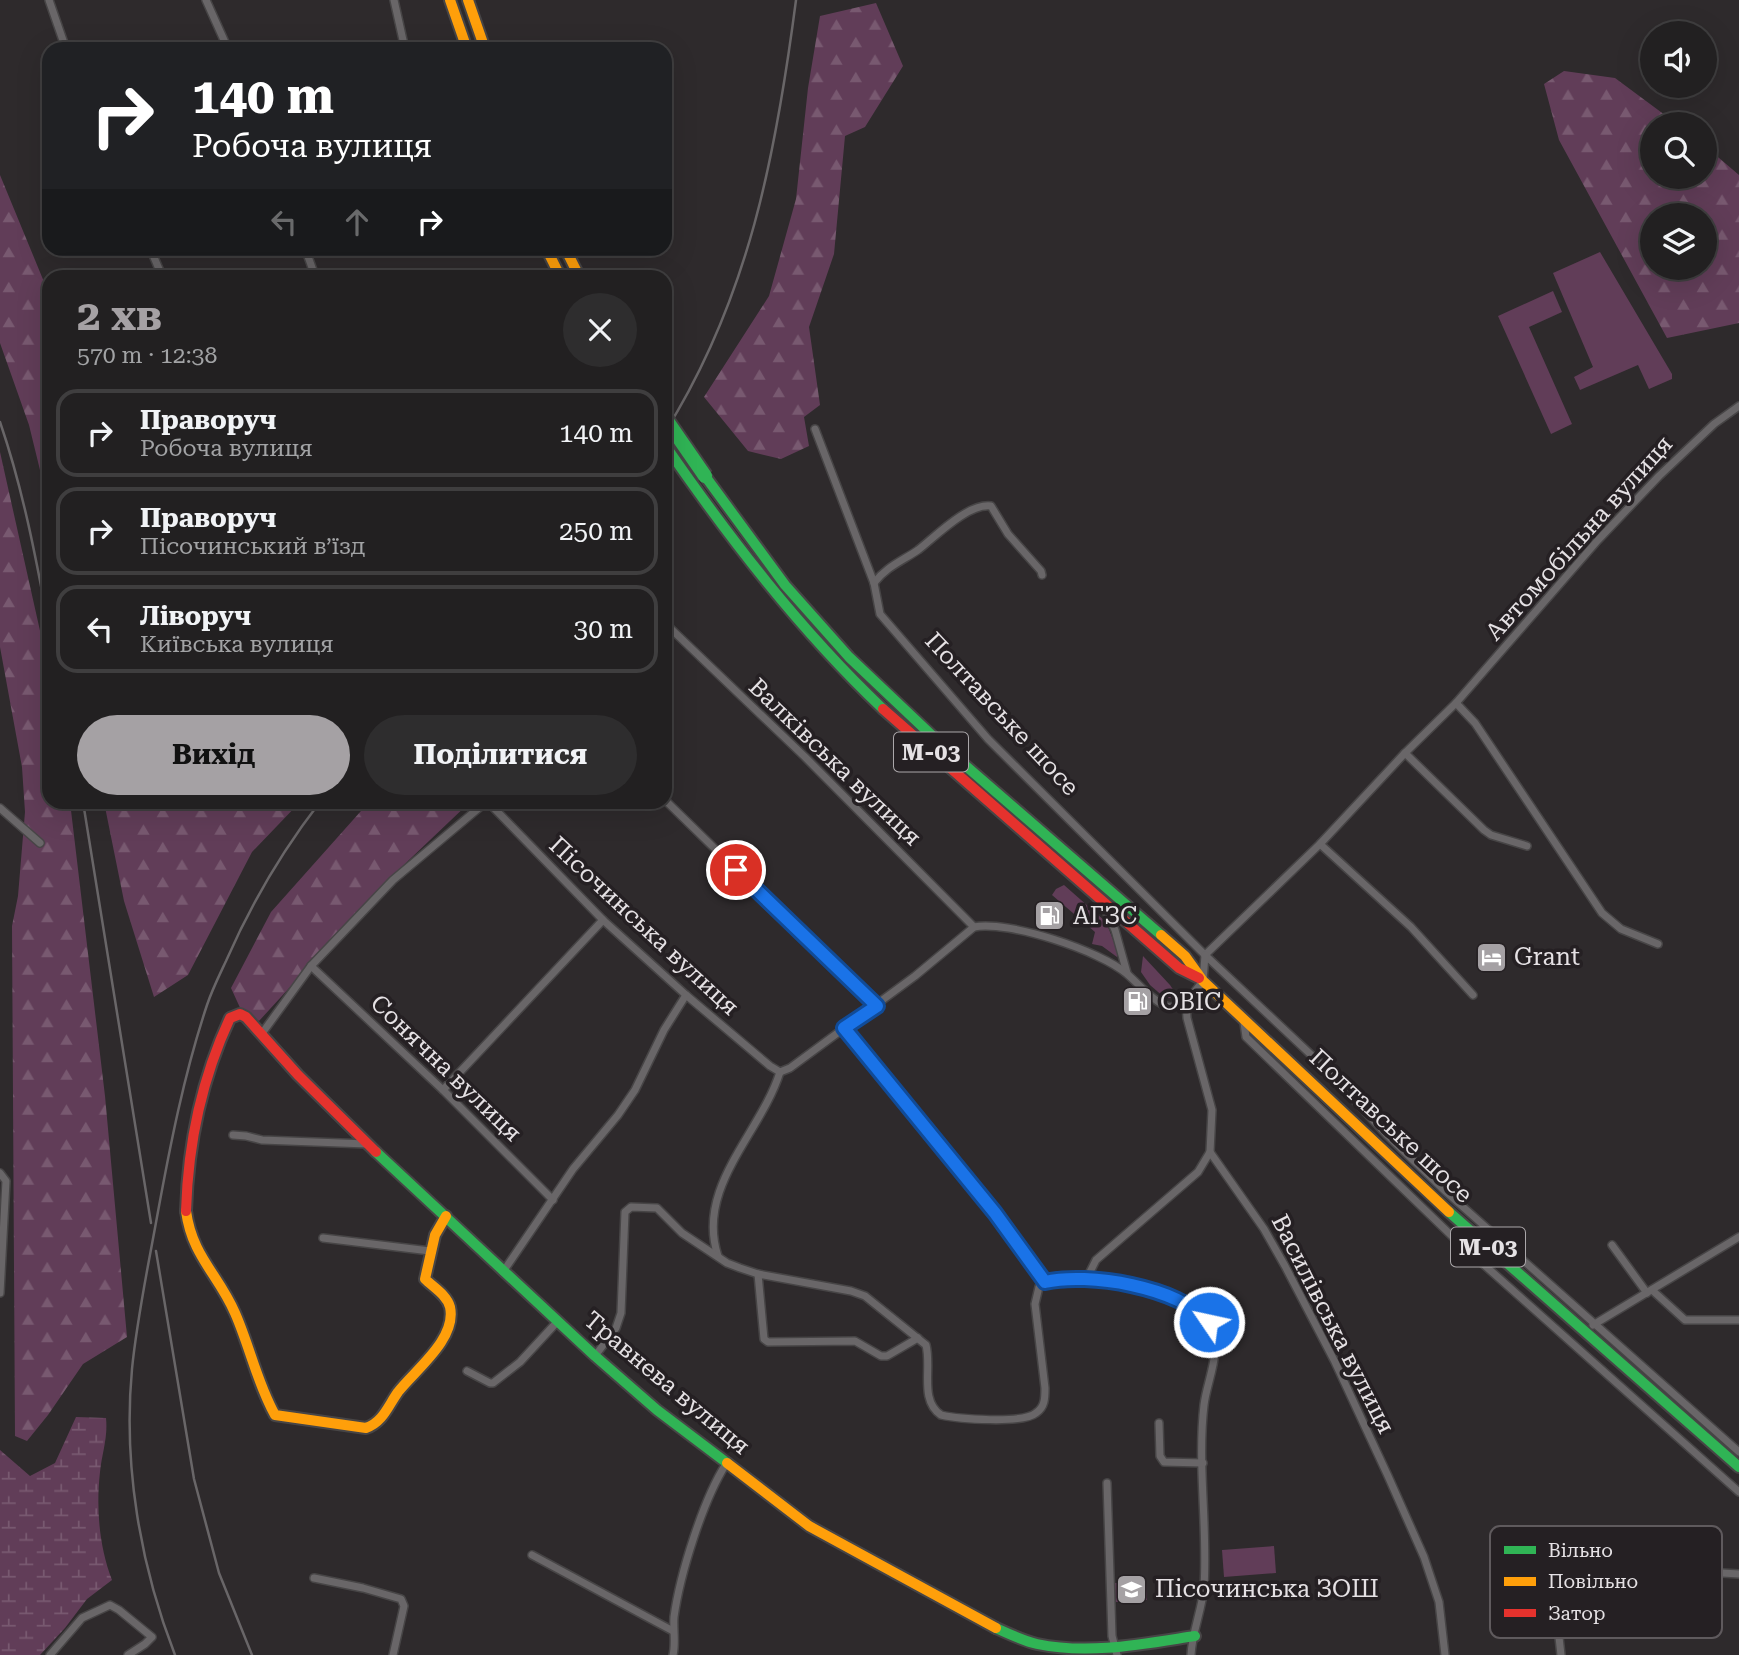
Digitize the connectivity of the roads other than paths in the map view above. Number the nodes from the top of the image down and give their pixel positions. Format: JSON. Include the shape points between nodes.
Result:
{"nodes":[{"id":1,"x":49,"y":0,"type":"edge"},
{"id":2,"x":206,"y":0,"type":"edge"},
{"id":3,"x":394,"y":0,"type":"edge"},
{"id":4,"x":450,"y":0,"type":"edge"},
{"id":5,"x":468,"y":0,"type":"edge"},
{"id":6,"x":64,"y":42,"type":"edge"},
{"id":7,"x":225,"y":42,"type":"edge"},
{"id":8,"x":403,"y":42,"type":"edge"},
{"id":9,"x":465,"y":42,"type":"edge"},
{"id":10,"x":483,"y":42,"type":"edge"},
{"id":11,"x":1739,"y":406,"type":"edge"},
{"id":12,"x":672,"y":428,"type":"edge"},
{"id":13,"x":815,"y":429,"type":"dead end"},
{"id":14,"x":672,"y":456,"type":"edge"},
{"id":15,"x":1042,"y":576,"type":"dead end"},
{"id":16,"x":874,"y":583,"type":"junction"},
{"id":17,"x":672,"y":630,"type":"edge"},
{"id":18,"x":1456,"y":703,"type":"junction"},
{"id":19,"x":1405,"y":753,"type":"junction"},
{"id":20,"x":672,"y":807,"type":"edge"},
{"id":21,"x":0,"y":808,"type":"edge"},
{"id":22,"x":479,"y":809,"type":"edge"},
{"id":23,"x":494,"y":809,"type":"edge"},
{"id":24,"x":40,"y":843,"type":"dead end"},
{"id":25,"x":1320,"y":844,"type":"junction"},
{"id":26,"x":1527,"y":846,"type":"dead end"},
{"id":27,"x":1100,"y":900,"type":"junction"},
{"id":28,"x":603,"y":920,"type":"junction"},
{"id":29,"x":974,"y":927,"type":"junction"},
{"id":30,"x":1658,"y":944,"type":"dead end"},
{"id":31,"x":1205,"y":955,"type":"junction"},
{"id":32,"x":312,"y":966,"type":"junction"},
{"id":33,"x":1128,"y":974,"type":"junction"},
{"id":34,"x":1203,"y":981,"type":"junction"},
{"id":35,"x":686,"y":995,"type":"junction"},
{"id":36,"x":1472,"y":995,"type":"dead end"},
{"id":37,"x":1186,"y":1003,"type":"junction"},
{"id":38,"x":877,"y":1006,"type":"junction"},
{"id":39,"x":1244,"y":1019,"type":"junction"},
{"id":40,"x":844,"y":1028,"type":"junction"},
{"id":41,"x":262,"y":1032,"type":"junction"},
{"id":42,"x":780,"y":1072,"type":"junction"},
{"id":43,"x":443,"y":1090,"type":"junction"},
{"id":44,"x":233,"y":1135,"type":"dead end"},
{"id":45,"x":368,"y":1144,"type":"junction"},
{"id":46,"x":1210,"y":1152,"type":"junction"},
{"id":47,"x":0,"y":1174,"type":"edge"},
{"id":48,"x":552,"y":1200,"type":"junction"},
{"id":49,"x":446,"y":1216,"type":"junction"},
{"id":50,"x":1739,"y":1237,"type":"edge"},
{"id":51,"x":323,"y":1238,"type":"dead end"},
{"id":52,"x":1612,"y":1245,"type":"dead end"},
{"id":53,"x":430,"y":1251,"type":"junction"},
{"id":54,"x":718,"y":1256,"type":"junction"},
{"id":55,"x":503,"y":1272,"type":"junction"},
{"id":56,"x":758,"y":1275,"type":"junction"},
{"id":57,"x":1086,"y":1280,"type":"junction"},
{"id":58,"x":1045,"y":1282,"type":"junction"},
{"id":59,"x":1649,"y":1291,"type":"junction"},
{"id":60,"x":0,"y":1293,"type":"edge"},
{"id":61,"x":1739,"y":1320,"type":"edge"},
{"id":62,"x":557,"y":1322,"type":"junction"},
{"id":63,"x":1589,"y":1328,"type":"junction"},
{"id":64,"x":918,"y":1338,"type":"junction"},
{"id":65,"x":595,"y":1356,"type":"junction"},
{"id":66,"x":467,"y":1371,"type":"dead end"},
{"id":67,"x":1160,"y":1423,"type":"dead end"},
{"id":68,"x":1739,"y":1452,"type":"edge"},
{"id":69,"x":1203,"y":1463,"type":"junction"},
{"id":70,"x":726,"y":1464,"type":"junction"},
{"id":71,"x":1739,"y":1467,"type":"edge"},
{"id":72,"x":1107,"y":1483,"type":"dead end"},
{"id":73,"x":1739,"y":1492,"type":"edge"},
{"id":74,"x":532,"y":1555,"type":"dead end"},
{"id":75,"x":314,"y":1578,"type":"dead end"},
{"id":76,"x":673,"y":1630,"type":"junction"},
{"id":77,"x":1195,"y":1636,"type":"junction"},
{"id":78,"x":1116,"y":1652,"type":"edge"},
{"id":79,"x":50,"y":1655,"type":"edge"},
{"id":80,"x":128,"y":1655,"type":"edge"},
{"id":81,"x":393,"y":1655,"type":"edge"},
{"id":82,"x":673,"y":1655,"type":"edge"},
{"id":83,"x":1191,"y":1655,"type":"edge"},
{"id":84,"x":1446,"y":1655,"type":"edge"}],
"edges":[{"from":1,"to":6,"type":"street"},
{"from":2,"to":7,"type":"street"},
{"from":3,"to":8,"type":"street"},
{"from":4,"to":9,"type":"main road"},
{"from":5,"to":10,"type":"main road"},
{"from":11,"to":18,"type":"street","name":"Автомобільна вулиця","via":[[1650,485]]},
{"from":12,"to":34,"type":"main road","number":"М-03","bridge":true,"via":[[785,586],[849,657],[944,747],[1185,956]]},
{"from":13,"to":16,"type":"street","name":"Полтавське шосе"},
{"from":14,"to":27,"type":"main road","number":"М-03","via":[[774,592],[841,667]]},
{"from":15,"to":16,"type":"street","via":[[991,506],[984,505],[888,568]]},
{"from":16,"to":31,"type":"street","name":"Полтавське шосе","via":[[880,614],[988,739]]},
{"from":17,"to":29,"type":"street","name":"Валківська вулиця"},
{"from":18,"to":19,"type":"street","name":"Автомобільна вулиця"},
{"from":18,"to":30,"type":"street","via":[[1475,723],[1602,913],[1621,929]]},
{"from":19,"to":25,"type":"street","name":"Автомобільна вулиця"},
{"from":19,"to":26,"type":"street","via":[[1484,830]]},
{"from":20,"to":38,"type":"street"},
{"from":21,"to":24,"type":"street"},
{"from":22,"to":32,"type":"street","via":[[393,880]]},
{"from":23,"to":28,"type":"street","name":"Пісочинська вулиця"},
{"from":25,"to":31,"type":"street","name":"Автомобільна вулиця"},
{"from":25,"to":36,"type":"street","via":[[1411,928]]},
{"from":27,"to":33,"type":"street"},
{"from":27,"to":34,"type":"main road","number":"М-03","via":[[1179,968]]},
{"from":28,"to":35,"type":"street","name":"Пісочинська вулиця"},
{"from":28,"to":43,"type":"street"},
{"from":29,"to":33,"type":"street","via":[[996,925],[1040,935]]},
{"from":29,"to":38,"type":"street"},
{"from":31,"to":34,"type":"street"},
{"from":31,"to":63,"type":"street","name":"Полтавське шосе"},
{"from":32,"to":41,"type":"street"},
{"from":32,"to":43,"type":"street","name":"Сонячна вулиця"},
{"from":33,"to":37,"type":"street","via":[[1162,1003],[1170,1007]]},
{"from":34,"to":37,"type":"street"},
{"from":34,"to":39,"type":"main road","name":"Полтавське шосе","number":"М-03"},
{"from":35,"to":42,"type":"street","name":"Пісочинська вулиця"},
{"from":35,"to":48,"type":"street","via":[[635,1090]]},
{"from":37,"to":46,"type":"street","via":[[1186,1018],[1212,1110]]},
{"from":38,"to":40,"type":"street"},
{"from":39,"to":63,"type":"main road","name":"Полтавське шосе","number":"М-03","via":[[1462,1224]]},
{"from":39,"to":73,"type":"street","via":[[1246,1037],[1454,1238]]},
{"from":40,"to":42,"type":"street"},
{"from":40,"to":58,"type":"street","via":[[995,1213]]},
{"from":41,"to":45,"type":"main road","name":"Травнева вулиця"},
{"from":41,"to":53,"type":"main road","via":[[240,1014],[230,1018],[224,1030],[187,1170],[187,1206],[188,1230],[235,1311],[275,1415],[366,1428],[377,1423],[436,1348],[449,1322],[446,1299],[425,1279]]},
{"from":42,"to":54,"type":"street","via":[[723,1180],[713,1228]]},
{"from":43,"to":48,"type":"street","name":"Сонячна вулиця"},
{"from":44,"to":45,"type":"street"},
{"from":45,"to":49,"type":"main road","name":"Травнева вулиця"},
{"from":46,"to":57,"type":"street","via":[[1198,1172],[1096,1260]]},
{"from":46,"to":84,"type":"street","name":"Василівська вулиця","via":[[1264,1229],[1335,1362],[1424,1558],[1439,1602]]},
{"from":47,"to":60,"type":"street","via":[[6,1181]]},
{"from":48,"to":55,"type":"street"},
{"from":49,"to":53,"type":"main road"},
{"from":49,"to":55,"type":"main road","name":"Травнева вулиця"},
{"from":50,"to":59,"type":"street"},
{"from":51,"to":53,"type":"street"},
{"from":52,"to":59,"type":"street"},
{"from":54,"to":56,"type":"street"},
{"from":54,"to":65,"type":"street","via":[[682,1233],[657,1208],[626,1210],[621,1313]]},
{"from":55,"to":62,"type":"main road","name":"Травнева вулиця"},
{"from":56,"to":64,"type":"street","via":[[865,1296]]},
{"from":56,"to":64,"type":"street","via":[[764,1339],[768,1342],[855,1340],[887,1356]]},
{"from":57,"to":58,"type":"street"},
{"from":57,"to":69,"type":"street","via":[[1162,1293],[1203,1314],[1209,1322],[1215,1355],[1204,1409]]},
{"from":58,"to":64,"type":"street","via":[[1037,1290],[1035,1304],[1045,1399],[1032,1416],[941,1415],[929,1401],[929,1355]]},
{"from":59,"to":61,"type":"street","via":[[1685,1320]]},
{"from":59,"to":63,"type":"street"},
{"from":62,"to":65,"type":"main road","name":"Травнева вулиця"},
{"from":62,"to":66,"type":"street","via":[[493,1383]]},
{"from":63,"to":68,"type":"street","name":"Полтавське шосе"},
{"from":63,"to":71,"type":"main road","name":"Полтавське шосе","number":"М-03"},
{"from":65,"to":70,"type":"main road","name":"Травнева вулиця"},
{"from":67,"to":69,"type":"street","via":[[1164,1462]]},
{"from":69,"to":77,"type":"street","via":[[1204,1588]]},
{"from":70,"to":76,"type":"street","via":[[711,1490],[693,1544]]},
{"from":70,"to":78,"type":"main road","name":"Травнева вулиця","via":[[809,1525],[998,1629],[1044,1647]]},
{"from":72,"to":78,"type":"street"},
{"from":74,"to":76,"type":"street"},
{"from":75,"to":81,"type":"street","via":[[401,1599],[404,1606]]},
{"from":76,"to":82,"type":"street"},
{"from":77,"to":78,"type":"main road","name":"Травнева вулиця"},
{"from":77,"to":83,"type":"street"},
{"from":79,"to":80,"type":"street","via":[[82,1618],[110,1605],[152,1637]]}]}
